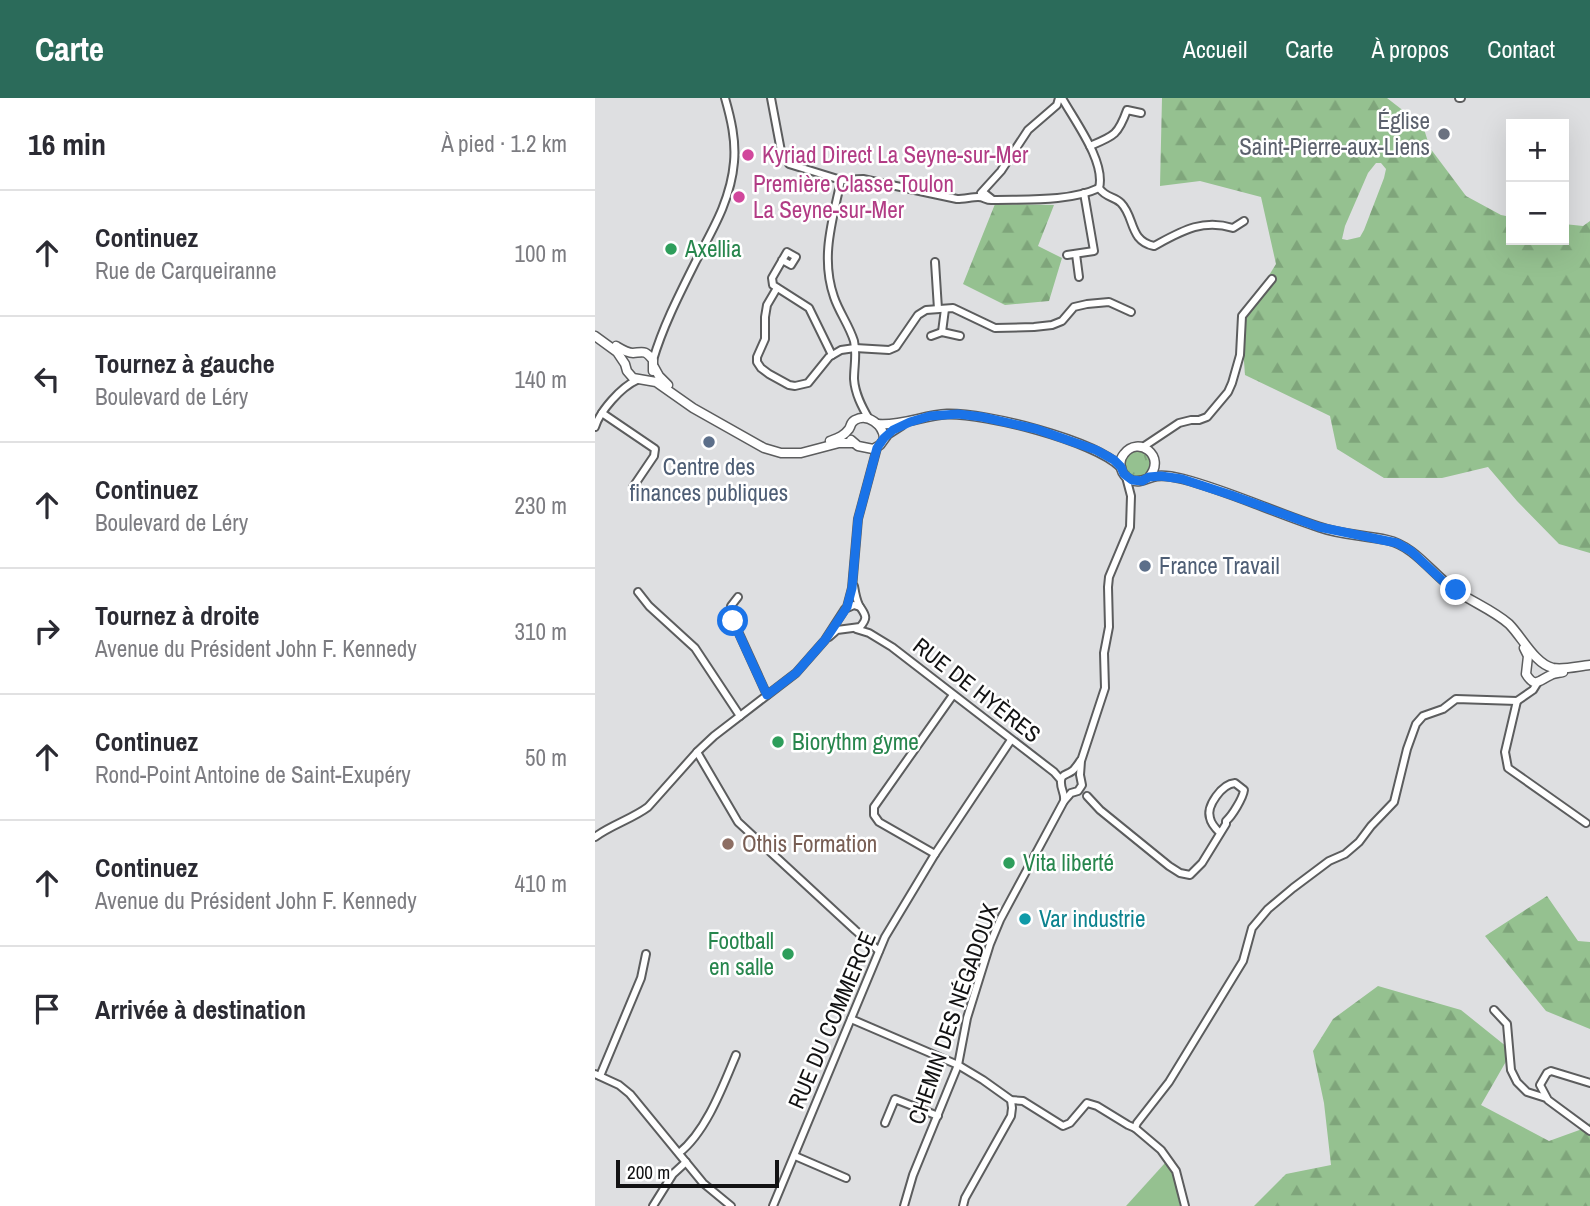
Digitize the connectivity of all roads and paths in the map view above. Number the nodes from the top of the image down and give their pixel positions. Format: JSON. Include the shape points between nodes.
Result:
{"nodes":[{"id":1,"x":725,"y":98,"type":"edge"},
{"id":2,"x":771,"y":98,"type":"edge"},
{"id":3,"x":1062,"y":102,"type":"edge"},
{"id":4,"x":1141,"y":113,"type":"dead end"},
{"id":5,"x":1090,"y":146,"type":"junction"},
{"id":6,"x":841,"y":180,"type":"junction"},
{"id":7,"x":1099,"y":188,"type":"junction"},
{"id":8,"x":1084,"y":193,"type":"junction"},
{"id":9,"x":980,"y":195,"type":"junction"},
{"id":10,"x":1244,"y":221,"type":"dead end"},
{"id":11,"x":1076,"y":254,"type":"junction"},
{"id":12,"x":1067,"y":255,"type":"dead end"},
{"id":13,"x":782,"y":260,"type":"dead end"},
{"id":14,"x":935,"y":262,"type":"dead end"},
{"id":15,"x":1079,"y":277,"type":"dead end"},
{"id":16,"x":1272,"y":279,"type":"dead end"},
{"id":17,"x":777,"y":288,"type":"junction"},
{"id":18,"x":942,"y":309,"type":"junction"},
{"id":19,"x":1131,"y":312,"type":"dead end"},
{"id":20,"x":941,"y":332,"type":"junction"},
{"id":21,"x":595,"y":336,"type":"edge"},
{"id":22,"x":931,"y":336,"type":"dead end"},
{"id":23,"x":960,"y":337,"type":"dead end"},
{"id":24,"x":660,"y":338,"type":"junction"},
{"id":25,"x":855,"y":348,"type":"junction"},
{"id":26,"x":643,"y":352,"type":"junction"},
{"id":27,"x":633,"y":353,"type":"junction"},
{"id":28,"x":832,"y":355,"type":"junction"},
{"id":29,"x":653,"y":364,"type":"junction"},
{"id":30,"x":626,"y":368,"type":"junction"},
{"id":31,"x":641,"y":379,"type":"junction"},
{"id":32,"x":622,"y":389,"type":"junction"},
{"id":33,"x":860,"y":401,"type":"junction"},
{"id":34,"x":602,"y":413,"type":"junction"},
{"id":35,"x":869,"y":419,"type":"junction"},
{"id":36,"x":856,"y":420,"type":"junction"},
{"id":37,"x":910,"y":422,"type":"junction"},
{"id":38,"x":723,"y":423,"type":"junction"},
{"id":39,"x":878,"y":424,"type":"junction"},
{"id":40,"x":595,"y":428,"type":"edge"},
{"id":41,"x":848,"y":431,"type":"junction"},
{"id":42,"x":884,"y":438,"type":"junction"},
{"id":43,"x":1157,"y":438,"type":"junction"},
{"id":44,"x":853,"y":443,"type":"junction"},
{"id":45,"x":1143,"y":447,"type":"junction"},
{"id":46,"x":877,"y":448,"type":"junction"},
{"id":47,"x":865,"y":449,"type":"junction"},
{"id":48,"x":1096,"y":450,"type":"junction"},
{"id":49,"x":1125,"y":452,"type":"junction"},
{"id":50,"x":1153,"y":457,"type":"junction"},
{"id":51,"x":872,"y":464,"type":"junction"},
{"id":52,"x":1121,"y":467,"type":"junction"},
{"id":53,"x":1126,"y":477,"type":"junction"},
{"id":54,"x":1149,"y":477,"type":"junction"},
{"id":55,"x":1182,"y":479,"type":"junction"},
{"id":56,"x":1139,"y":481,"type":"junction"},
{"id":57,"x":633,"y":487,"type":"dead end"},
{"id":58,"x":1131,"y":496,"type":"junction"},
{"id":59,"x":853,"y":580,"type":"junction"},
{"id":60,"x":638,"y":592,"type":"dead end"},
{"id":61,"x":738,"y":597,"type":"dead end"},
{"id":62,"x":847,"y":607,"type":"junction"},
{"id":63,"x":860,"y":607,"type":"junction"},
{"id":64,"x":842,"y":614,"type":"junction"},
{"id":65,"x":866,"y":617,"type":"junction"},
{"id":66,"x":852,"y":628,"type":"junction"},
{"id":67,"x":1515,"y":631,"type":"junction"},
{"id":68,"x":878,"y":637,"type":"junction"},
{"id":69,"x":825,"y":640,"type":"junction"},
{"id":70,"x":1538,"y":660,"type":"junction"},
{"id":71,"x":1528,"y":664,"type":"junction"},
{"id":72,"x":1546,"y":666,"type":"junction"},
{"id":73,"x":1590,"y":667,"type":"edge"},
{"id":74,"x":1546,"y":677,"type":"junction"},
{"id":75,"x":1528,"y":678,"type":"junction"},
{"id":76,"x":1538,"y":682,"type":"junction"},
{"id":77,"x":767,"y":695,"type":"junction"},
{"id":78,"x":953,"y":695,"type":"junction"},
{"id":79,"x":1526,"y":696,"type":"junction"},
{"id":80,"x":1517,"y":701,"type":"junction"},
{"id":81,"x":740,"y":716,"type":"junction"},
{"id":82,"x":1011,"y":740,"type":"junction"},
{"id":83,"x":697,"y":752,"type":"junction"},
{"id":84,"x":1080,"y":761,"type":"junction"},
{"id":85,"x":1072,"y":771,"type":"junction"},
{"id":86,"x":1080,"y":775,"type":"junction"},
{"id":87,"x":1062,"y":777,"type":"junction"},
{"id":88,"x":1074,"y":790,"type":"junction"},
{"id":89,"x":1585,"y":823,"type":"dead end"},
{"id":90,"x":1220,"y":833,"type":"junction"},
{"id":91,"x":595,"y":837,"type":"edge"},
{"id":92,"x":935,"y":854,"type":"junction"},
{"id":93,"x":879,"y":951,"type":"junction"},
{"id":94,"x":646,"y":954,"type":"dead end"},
{"id":95,"x":1494,"y":1010,"type":"dead end"},
{"id":96,"x":851,"y":1019,"type":"junction"},
{"id":97,"x":736,"y":1055,"type":"dead end"},
{"id":98,"x":958,"y":1065,"type":"junction"},
{"id":99,"x":598,"y":1075,"type":"edge"},
{"id":100,"x":1590,"y":1083,"type":"edge"},
{"id":101,"x":1546,"y":1097,"type":"junction"},
{"id":102,"x":1011,"y":1100,"type":"junction"},
{"id":103,"x":938,"y":1116,"type":"junction"},
{"id":104,"x":885,"y":1123,"type":"dead end"},
{"id":105,"x":1135,"y":1128,"type":"junction"},
{"id":106,"x":1590,"y":1131,"type":"edge"},
{"id":107,"x":679,"y":1153,"type":"junction"},
{"id":108,"x":795,"y":1156,"type":"junction"},
{"id":109,"x":686,"y":1162,"type":"junction"},
{"id":110,"x":846,"y":1178,"type":"dead end"},
{"id":111,"x":653,"y":1206,"type":"edge"},
{"id":112,"x":731,"y":1206,"type":"edge"},
{"id":113,"x":773,"y":1206,"type":"edge"},
{"id":114,"x":904,"y":1206,"type":"edge"},
{"id":115,"x":963,"y":1206,"type":"edge"},
{"id":116,"x":1185,"y":1206,"type":"edge"}],
"edges":[{"from":1,"to":24,"type":"street","via":[[734,144],[726,201]]},
{"from":2,"to":6,"type":"street","via":[[780,146],[789,164]]},
{"from":3,"to":5,"type":"street"},
{"from":3,"to":9,"type":"street","via":[[1028,130]]},
{"from":4,"to":5,"type":"street","via":[[1127,110],[1111,137]]},
{"from":5,"to":7,"type":"street"},
{"from":6,"to":9,"type":"street","via":[[863,179],[957,199]]},
{"from":6,"to":25,"type":"street","via":[[828,244],[828,272]]},
{"from":7,"to":8,"type":"street"},
{"from":7,"to":10,"type":"street","via":[[1122,204],[1139,238],[1154,246],[1197,225],[1233,228]]},
{"from":8,"to":9,"type":"street","via":[[987,201]]},
{"from":8,"to":11,"type":"street","via":[[1094,251]]},
{"from":11,"to":12,"type":"street"},
{"from":11,"to":15,"type":"street"},
{"from":13,"to":17,"type":"street","via":[[771,282]]},
{"from":14,"to":18,"type":"street"},
{"from":16,"to":43,"type":"street","via":[[1242,316],[1240,355],[1228,391],[1207,417],[1179,424]]},
{"from":17,"to":28,"type":"street","via":[[810,308]]},
{"from":17,"to":28,"type":"street","via":[[767,305],[765,339],[757,357],[761,368],[789,385],[801,386],[813,379]]},
{"from":18,"to":19,"type":"street","via":[[958,309],[995,328],[1052,325],[1074,307],[1087,304],[1109,302]]},
{"from":18,"to":20,"type":"street"},
{"from":18,"to":25,"type":"street","via":[[918,315],[889,351]]},
{"from":20,"to":22,"type":"street"},
{"from":20,"to":23,"type":"street"},
{"from":21,"to":27,"type":"main road"},
{"from":21,"to":30,"type":"main road","via":[[617,352]]},
{"from":24,"to":26,"type":"street"},
{"from":24,"to":29,"type":"street"},
{"from":25,"to":28,"type":"street"},
{"from":25,"to":33,"type":"street","via":[[854,380]]},
{"from":26,"to":27,"type":"main road"},
{"from":26,"to":29,"type":"main road","via":[[651,356]]},
{"from":27,"to":30,"type":"main road"},
{"from":29,"to":31,"type":"main road","via":[[649,376]]},
{"from":29,"to":38,"type":"main road","via":[[674,390]]},
{"from":30,"to":31,"type":"main road","via":[[633,378]]},
{"from":30,"to":32,"type":"street"},
{"from":31,"to":32,"type":"street"},
{"from":31,"to":38,"type":"main road","via":[[663,386]]},
{"from":32,"to":34,"type":"street"},
{"from":33,"to":35,"type":"street"},
{"from":33,"to":36,"type":"street"},
{"from":34,"to":40,"type":"street"},
{"from":34,"to":57,"type":"street","via":[[655,449]]},
{"from":35,"to":36,"type":"main road"},
{"from":35,"to":39,"type":"main road"},
{"from":36,"to":41,"type":"main road"},
{"from":37,"to":39,"type":"main road"},
{"from":37,"to":42,"type":"main road"},
{"from":37,"to":48,"type":"main road","via":[[945,414],[982,417]]},
{"from":38,"to":41,"type":"main road","via":[[782,449],[811,447]]},
{"from":38,"to":44,"type":"main road","via":[[753,443],[781,453]]},
{"from":39,"to":42,"type":"main road"},
{"from":41,"to":44,"type":"main road"},
{"from":42,"to":46,"type":"main road"},
{"from":43,"to":45,"type":"street"},
{"from":43,"to":50,"type":"street"},
{"from":44,"to":47,"type":"main road"},
{"from":45,"to":49,"type":"main road"},
{"from":45,"to":50,"type":"main road"},
{"from":46,"to":47,"type":"main road"},
{"from":46,"to":51,"type":"street"},
{"from":47,"to":51,"type":"street"},
{"from":48,"to":49,"type":"main road"},
{"from":48,"to":52,"type":"main road"},
{"from":49,"to":52,"type":"main road"},
{"from":50,"to":54,"type":"main road","via":[[1155,468]]},
{"from":50,"to":55,"type":"main road"},
{"from":51,"to":59,"type":"street","via":[[858,519]]},
{"from":52,"to":53,"type":"main road"},
{"from":53,"to":56,"type":"main road"},
{"from":53,"to":58,"type":"street"},
{"from":54,"to":55,"type":"main road"},
{"from":54,"to":56,"type":"main road"},
{"from":55,"to":67,"type":"main road","via":[[1319,527],[1397,543]]},
{"from":56,"to":58,"type":"street"},
{"from":58,"to":84,"type":"street","via":[[1131,527],[1108,587],[1105,688]]},
{"from":59,"to":62,"type":"street"},
{"from":59,"to":63,"type":"street"},
{"from":60,"to":81,"type":"street","via":[[695,648]]},
{"from":61,"to":77,"type":"street","via":[[730,616]]},
{"from":62,"to":63,"type":"street"},
{"from":62,"to":64,"type":"street"},
{"from":63,"to":65,"type":"street"},
{"from":64,"to":66,"type":"street"},
{"from":64,"to":69,"type":"street"},
{"from":65,"to":66,"type":"street","via":[[863,625]]},
{"from":65,"to":68,"type":"street","name":"RUE DE HYÈRES"},
{"from":66,"to":68,"type":"street","name":"RUE DE HYÈRES"},
{"from":66,"to":69,"type":"street","via":[[837,630]]},
{"from":67,"to":70,"type":"main road"},
{"from":67,"to":71,"type":"main road"},
{"from":68,"to":78,"type":"street","name":"RUE DE HYÈRES"},
{"from":69,"to":77,"type":"street","via":[[796,673]]},
{"from":70,"to":71,"type":"main road"},
{"from":70,"to":72,"type":"main road"},
{"from":71,"to":75,"type":"main road"},
{"from":72,"to":73,"type":"main road"},
{"from":72,"to":74,"type":"main road"},
{"from":73,"to":74,"type":"main road"},
{"from":74,"to":76,"type":"main road"},
{"from":75,"to":76,"type":"main road"},
{"from":75,"to":79,"type":"street"},
{"from":76,"to":79,"type":"street"},
{"from":77,"to":81,"type":"street"},
{"from":78,"to":82,"type":"street","name":"RUE DE HYÈRES"},
{"from":78,"to":92,"type":"street","via":[[874,807],[879,822]]},
{"from":79,"to":80,"type":"street"},
{"from":80,"to":89,"type":"street","via":[[1505,752],[1508,768]]},
{"from":80,"to":105,"type":"street","via":[[1456,699],[1423,716],[1407,749],[1394,802],[1359,842],[1293,888],[1252,928],[1243,961]]},
{"from":81,"to":83,"type":"street"},
{"from":82,"to":87,"type":"street","name":"RUE DE HYÈRES"},
{"from":82,"to":92,"type":"street","name":"RUE DU COMMERCE"},
{"from":83,"to":91,"type":"street","via":[[648,807]]},
{"from":83,"to":93,"type":"street","via":[[739,822]]},
{"from":84,"to":85,"type":"street"},
{"from":84,"to":86,"type":"street"},
{"from":85,"to":86,"type":"street"},
{"from":85,"to":87,"type":"street"},
{"from":86,"to":88,"type":"street","via":[[1083,782]]},
{"from":87,"to":88,"type":"street","via":[[1061,786]]},
{"from":88,"to":90,"type":"street","via":[[1185,875],[1195,872]]},
{"from":88,"to":98,"type":"street","name":"CHEMIN DES NÉGADOUX","via":[[1000,920],[967,1018]]},
{"from":90,"to":90,"type":"street","via":[[1244,794],[1235,783],[1223,787],[1209,815]]},
{"from":92,"to":93,"type":"street","name":"RUE DU COMMERCE"},
{"from":93,"to":96,"type":"street","name":"RUE DU COMMERCE"},
{"from":94,"to":99,"type":"street","via":[[641,978]]},
{"from":95,"to":101,"type":"street","via":[[1507,1024],[1511,1070],[1517,1082],[1527,1092]]},
{"from":96,"to":98,"type":"street"},
{"from":96,"to":108,"type":"street","name":"RUE DU COMMERCE"},
{"from":97,"to":107,"type":"street","via":[[719,1096],[692,1142]]},
{"from":98,"to":102,"type":"street"},
{"from":98,"to":103,"type":"street","name":"CHEMIN DES NÉGADOUX"},
{"from":99,"to":107,"type":"street","via":[[630,1094]]},
{"from":100,"to":101,"type":"street","via":[[1551,1071],[1540,1086]]},
{"from":101,"to":106,"type":"street"},
{"from":102,"to":105,"type":"street","via":[[1023,1101],[1063,1126],[1087,1103]]},
{"from":102,"to":115,"type":"street","via":[[1011,1116]]},
{"from":103,"to":104,"type":"street","via":[[895,1099]]},
{"from":103,"to":114,"type":"street","name":"CHEMIN DES NÉGADOUX"},
{"from":105,"to":116,"type":"street","via":[[1161,1150],[1176,1171]]},
{"from":107,"to":109,"type":"street"},
{"from":108,"to":110,"type":"street"},
{"from":108,"to":113,"type":"street","name":"RUE DU COMMERCE"},
{"from":109,"to":111,"type":"street"},
{"from":109,"to":112,"type":"street","via":[[710,1191]]}]}
